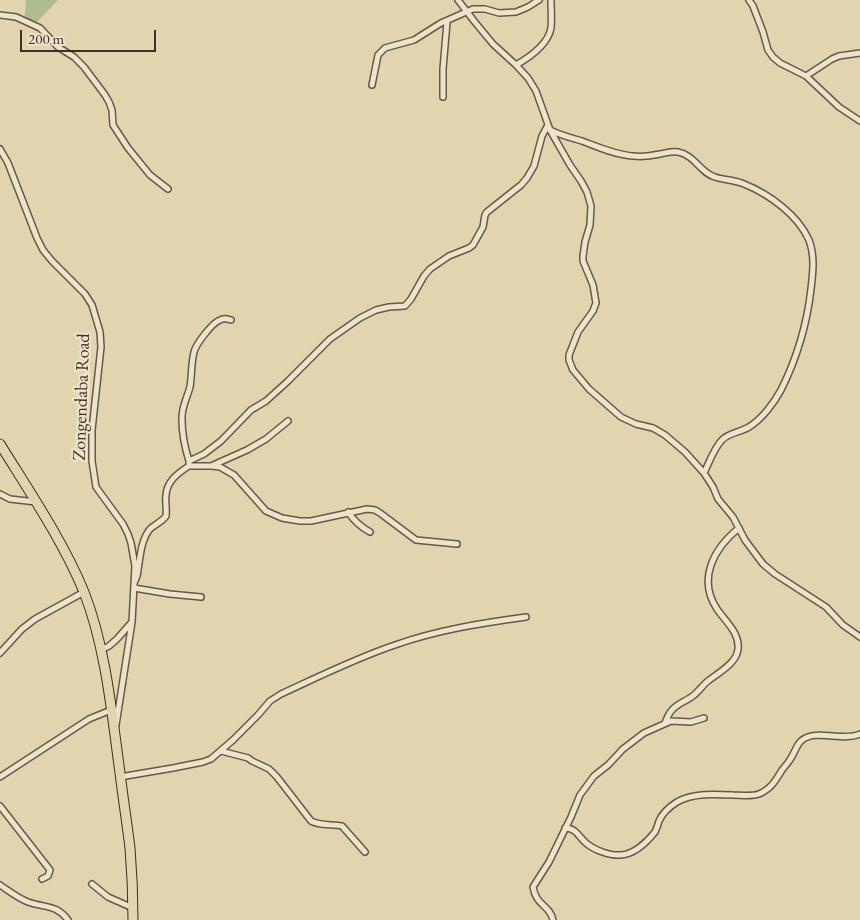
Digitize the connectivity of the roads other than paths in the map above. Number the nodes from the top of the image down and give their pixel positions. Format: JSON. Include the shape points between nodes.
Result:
{"nodes":[{"id":1,"x":458,"y":0,"type":"edge"},
{"id":2,"x":539,"y":0,"type":"edge"},
{"id":3,"x":551,"y":0,"type":"edge"},
{"id":4,"x":749,"y":0,"type":"edge"},
{"id":5,"x":467,"y":12,"type":"junction"},
{"id":6,"x":0,"y":15,"type":"edge"},
{"id":7,"x":447,"y":22,"type":"junction"},
{"id":8,"x":860,"y":53,"type":"edge"},
{"id":9,"x":516,"y":65,"type":"junction"},
{"id":10,"x":806,"y":76,"type":"junction"},
{"id":11,"x":372,"y":85,"type":"dead end"},
{"id":12,"x":443,"y":97,"type":"dead end"},
{"id":13,"x":860,"y":121,"type":"edge"},
{"id":14,"x":549,"y":128,"type":"junction"},
{"id":15,"x":0,"y":148,"type":"edge"},
{"id":16,"x":168,"y":189,"type":"dead end"},
{"id":17,"x":231,"y":320,"type":"dead end"},
{"id":18,"x":288,"y":421,"type":"dead end"},
{"id":19,"x":0,"y":444,"type":"edge"},
{"id":20,"x":189,"y":464,"type":"junction"},
{"id":21,"x":211,"y":466,"type":"junction"},
{"id":22,"x":704,"y":473,"type":"junction"},
{"id":23,"x":29,"y":490,"type":"junction"},
{"id":24,"x":0,"y":494,"type":"edge"},
{"id":25,"x":20,"y":499,"type":"junction"},
{"id":26,"x":36,"y":502,"type":"junction"},
{"id":27,"x":348,"y":512,"type":"junction"},
{"id":28,"x":739,"y":528,"type":"junction"},
{"id":29,"x":370,"y":532,"type":"dead end"},
{"id":30,"x":457,"y":544,"type":"dead end"},
{"id":31,"x":135,"y":581,"type":"junction"},
{"id":32,"x":134,"y":588,"type":"junction"},
{"id":33,"x":84,"y":592,"type":"junction"},
{"id":34,"x":201,"y":597,"type":"dead end"},
{"id":35,"x":526,"y":617,"type":"dead end"},
{"id":36,"x":132,"y":622,"type":"junction"},
{"id":37,"x":860,"y":637,"type":"edge"},
{"id":38,"x":101,"y":650,"type":"junction"},
{"id":39,"x":0,"y":653,"type":"edge"},
{"id":40,"x":111,"y":710,"type":"junction"},
{"id":41,"x":704,"y":718,"type":"dead end"},
{"id":42,"x":665,"y":724,"type":"junction"},
{"id":43,"x":114,"y":730,"type":"junction"},
{"id":44,"x":860,"y":734,"type":"edge"},
{"id":45,"x":221,"y":751,"type":"junction"},
{"id":46,"x":0,"y":777,"type":"edge"},
{"id":47,"x":120,"y":777,"type":"junction"},
{"id":48,"x":0,"y":806,"type":"edge"},
{"id":49,"x":565,"y":828,"type":"junction"},
{"id":50,"x":365,"y":852,"type":"dead end"},
{"id":51,"x":42,"y":879,"type":"dead end"},
{"id":52,"x":92,"y":884,"type":"dead end"},
{"id":53,"x":0,"y":885,"type":"edge"},
{"id":54,"x":133,"y":908,"type":"junction"},
{"id":55,"x":68,"y":920,"type":"edge"},
{"id":56,"x":133,"y":920,"type":"edge"},
{"id":57,"x":553,"y":920,"type":"edge"}],
"edges":[{"from":1,"to":5,"type":"street"},
{"from":2,"to":5,"type":"street","via":[[516,12],[499,13],[485,9]]},
{"from":3,"to":9,"type":"street","via":[[548,36],[531,56]]},
{"from":4,"to":10,"type":"street","via":[[773,57]]},
{"from":5,"to":7,"type":"street"},
{"from":5,"to":9,"type":"street","via":[[493,44]]},
{"from":6,"to":16,"type":"street","via":[[16,17],[40,28],[84,67],[110,102],[113,125],[128,148]]},
{"from":7,"to":11,"type":"street","via":[[414,40],[385,48],[378,55]]},
{"from":7,"to":12,"type":"street"},
{"from":8,"to":10,"type":"street","via":[[840,56]]},
{"from":9,"to":14,"type":"street","via":[[536,91]]},
{"from":10,"to":13,"type":"street","via":[[839,107]]},
{"from":14,"to":20,"type":"street","via":[[542,136],[530,173],[521,185],[487,212],[472,247],[449,256],[430,269],[405,306],[370,313],[330,339],[221,441]]},
{"from":14,"to":22,"type":"street","via":[[584,186],[592,214],[583,261],[594,285],[596,303],[574,342],[569,360],[580,379],[620,417],[665,435]]},
{"from":14,"to":22,"type":"street","via":[[603,149],[633,156],[685,154],[709,175],[742,182],[777,202],[808,239],[814,270],[811,294],[806,322],[789,372],[780,391],[759,419],[720,441]]},
{"from":15,"to":31,"type":"street","name":"Zongendaba Road","via":[[36,238],[52,261],[85,294],[96,317],[101,347],[92,461],[96,487],[128,534]]},
{"from":17,"to":20,"type":"street","via":[[217,322],[194,352],[190,388],[182,411],[184,447]]},
{"from":18,"to":21,"type":"street","via":[[259,443]]},
{"from":19,"to":23,"type":"highway"},
{"from":20,"to":21,"type":"street"},
{"from":20,"to":31,"type":"street","via":[[169,483],[166,516],[150,529],[144,541]]},
{"from":21,"to":27,"type":"street","via":[[234,475],[270,514],[311,521]]},
{"from":22,"to":28,"type":"street"},
{"from":23,"to":25,"type":"street"},
{"from":23,"to":26,"type":"highway"},
{"from":24,"to":25,"type":"street"},
{"from":25,"to":26,"type":"street"},
{"from":26,"to":33,"type":"highway"},
{"from":27,"to":29,"type":"street"},
{"from":27,"to":30,"type":"street","via":[[375,510],[416,540]]},
{"from":28,"to":37,"type":"street","via":[[763,564],[826,608]]},
{"from":28,"to":42,"type":"street","via":[[722,543],[710,566],[709,577],[711,596],[738,642],[737,656],[693,696],[670,711]]},
{"from":31,"to":32,"type":"street","name":"Zongendaba Road"},
{"from":32,"to":34,"type":"street"},
{"from":32,"to":36,"type":"street","name":"Zongendaba Road"},
{"from":33,"to":38,"type":"highway"},
{"from":33,"to":39,"type":"street","via":[[35,619]]},
{"from":35,"to":45,"type":"street","via":[[457,628],[368,655],[270,701]]},
{"from":36,"to":38,"type":"street","via":[[117,639]]},
{"from":36,"to":43,"type":"street","name":"Zongendaba Road"},
{"from":38,"to":40,"type":"highway"},
{"from":40,"to":43,"type":"highway"},
{"from":40,"to":46,"type":"street","via":[[89,719]]},
{"from":41,"to":42,"type":"street"},
{"from":42,"to":49,"type":"street","via":[[637,738],[594,776],[580,795]]},
{"from":43,"to":47,"type":"highway"},
{"from":44,"to":49,"type":"street","via":[[847,738],[815,736],[803,740],[774,783],[760,794],[707,794],[684,798],[664,812],[655,831],[637,849],[624,854],[599,850],[570,828]]},
{"from":45,"to":47,"type":"street","via":[[203,762]]},
{"from":45,"to":50,"type":"street","via":[[248,758],[269,769],[314,823],[342,826]]},
{"from":47,"to":54,"type":"highway","via":[[130,847]]},
{"from":48,"to":51,"type":"street","via":[[50,870]]},
{"from":49,"to":57,"type":"street","via":[[533,887],[538,901],[547,908]]},
{"from":52,"to":54,"type":"street","via":[[108,897]]},
{"from":53,"to":55,"type":"street","via":[[23,900],[60,911]]},
{"from":54,"to":56,"type":"highway"}]}
